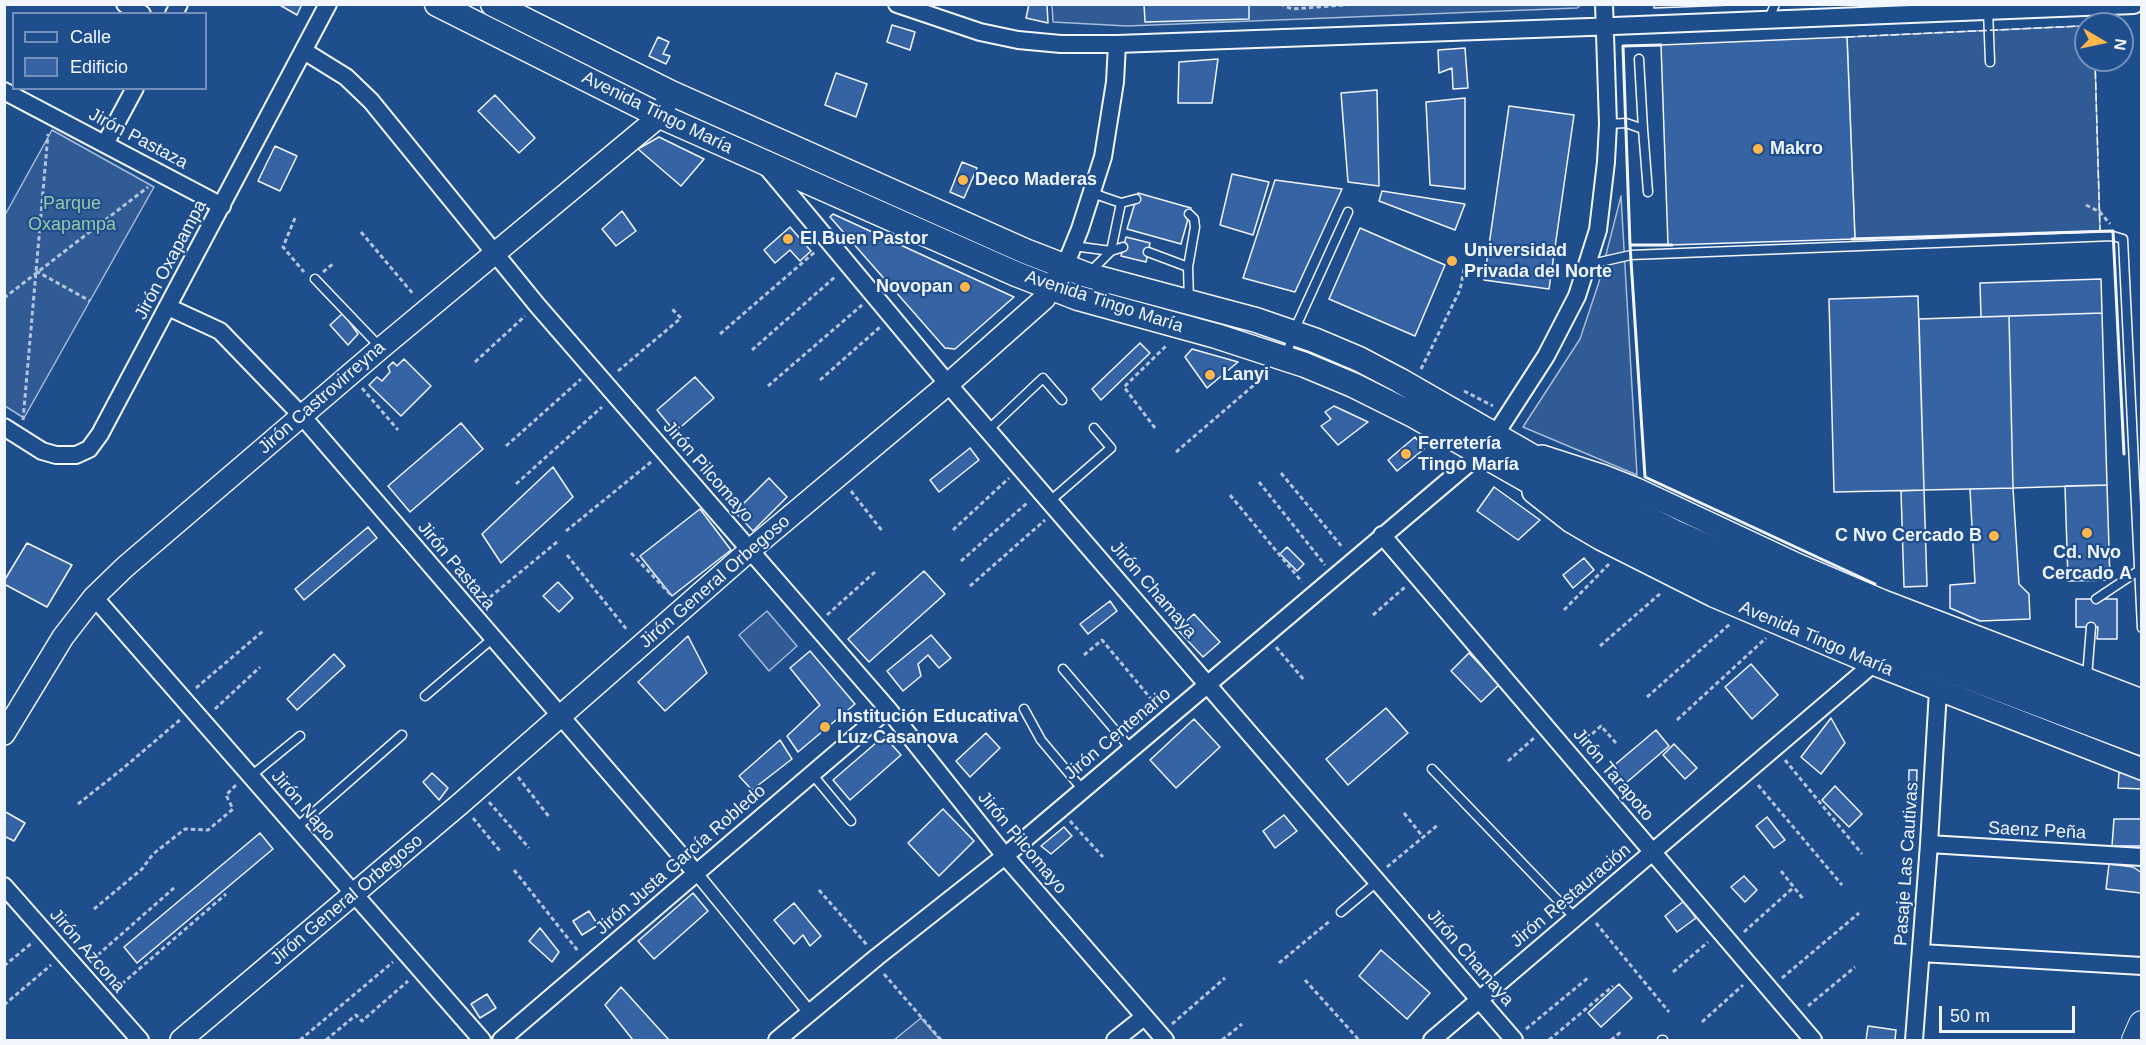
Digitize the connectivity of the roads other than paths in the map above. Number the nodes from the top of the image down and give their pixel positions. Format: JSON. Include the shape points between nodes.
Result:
{"nodes":[{"id":1,"x":125,"y":4,"type":"edge"},
{"id":2,"x":328,"y":4,"type":"edge"},
{"id":3,"x":437,"y":4,"type":"edge"},
{"id":4,"x":493,"y":4,"type":"edge"},
{"id":5,"x":897,"y":4,"type":"edge"},
{"id":6,"x":1604,"y":4,"type":"edge"},
{"id":7,"x":2134,"y":5,"type":"edge"},
{"id":8,"x":1988,"y":10,"type":"junction"},
{"id":9,"x":139,"y":12,"type":"edge"},
{"id":10,"x":1766,"y":12,"type":"edge"},
{"id":11,"x":1605,"y":27,"type":"junction"},
{"id":12,"x":1117,"y":44,"type":"junction"},
{"id":13,"x":304,"y":51,"type":"junction"},
{"id":14,"x":1639,"y":59,"type":"dead end"},
{"id":15,"x":1990,"y":62,"type":"dead end"},
{"id":16,"x":134,"y":90,"type":"edge"},
{"id":17,"x":4,"y":91,"type":"edge"},
{"id":18,"x":670,"y":93,"type":"junction"},
{"id":19,"x":660,"y":116,"type":"junction"},
{"id":20,"x":1608,"y":124,"type":"junction"},
{"id":21,"x":1644,"y":129,"type":"junction"},
{"id":22,"x":105,"y":144,"type":"junction"},
{"id":23,"x":763,"y":163,"type":"junction"},
{"id":24,"x":1647,"y":192,"type":"dead end"},
{"id":25,"x":1092,"y":193,"type":"junction"},
{"id":26,"x":1136,"y":199,"type":"dead end"},
{"id":27,"x":1121,"y":203,"type":"junction"},
{"id":28,"x":222,"y":206,"type":"junction"},
{"id":29,"x":1348,"y":212,"type":"dead end"},
{"id":30,"x":1189,"y":214,"type":"dead end"},
{"id":31,"x":1123,"y":247,"type":"dead end"},
{"id":32,"x":1111,"y":251,"type":"junction"},
{"id":33,"x":1148,"y":252,"type":"dead end"},
{"id":34,"x":496,"y":253,"type":"junction"},
{"id":35,"x":1069,"y":256,"type":"junction"},
{"id":36,"x":1587,"y":265,"type":"junction"},
{"id":37,"x":1188,"y":267,"type":"junction"},
{"id":38,"x":1087,"y":275,"type":"junction"},
{"id":39,"x":315,"y":279,"type":"road end"},
{"id":40,"x":1052,"y":289,"type":"junction"},
{"id":41,"x":1189,"y":301,"type":"junction"},
{"id":42,"x":168,"y":307,"type":"junction"},
{"id":43,"x":1222,"y":310,"type":"junction"},
{"id":44,"x":1293,"y":333,"type":"junction"},
{"id":45,"x":1216,"y":336,"type":"junction"},
{"id":46,"x":381,"y":348,"type":"junction"},
{"id":47,"x":1286,"y":358,"type":"junction"},
{"id":48,"x":948,"y":384,"type":"junction"},
{"id":49,"x":1062,"y":400,"type":"dead end"},
{"id":50,"x":302,"y":416,"type":"junction"},
{"id":51,"x":4,"y":427,"type":"edge"},
{"id":52,"x":1094,"y":428,"type":"dead end"},
{"id":53,"x":988,"y":430,"type":"junction"},
{"id":54,"x":1488,"y":444,"type":"junction"},
{"id":55,"x":1516,"y":460,"type":"junction"},
{"id":56,"x":1050,"y":500,"type":"junction"},
{"id":57,"x":1382,"y":535,"type":"junction"},
{"id":58,"x":750,"y":550,"type":"junction"},
{"id":59,"x":2139,"y":571,"type":"junction"},
{"id":60,"x":94,"y":597,"type":"junction"},
{"id":61,"x":2096,"y":599,"type":"dead end"},
{"id":62,"x":2091,"y":627,"type":"dead end"},
{"id":63,"x":2142,"y":628,"type":"edge"},
{"id":64,"x":492,"y":639,"type":"junction"},
{"id":65,"x":1873,"y":664,"type":"junction"},
{"id":66,"x":1063,"y":669,"type":"dead end"},
{"id":67,"x":2087,"y":679,"type":"junction"},
{"id":68,"x":1208,"y":683,"type":"junction"},
{"id":69,"x":1938,"y":690,"type":"junction"},
{"id":70,"x":425,"y":696,"type":"dead end"},
{"id":71,"x":2142,"y":700,"type":"edge"},
{"id":72,"x":888,"y":709,"type":"junction"},
{"id":73,"x":1024,"y":709,"type":"dead end"},
{"id":74,"x":560,"y":717,"type":"junction"},
{"id":75,"x":2142,"y":722,"type":"edge"},
{"id":76,"x":4,"y":734,"type":"edge"},
{"id":77,"x":402,"y":735,"type":"dead end"},
{"id":78,"x":300,"y":736,"type":"dead end"},
{"id":79,"x":2142,"y":743,"type":"edge"},
{"id":80,"x":1131,"y":749,"type":"junction"},
{"id":81,"x":1432,"y":769,"type":"dead end"},
{"id":82,"x":2142,"y":769,"type":"edge"},
{"id":83,"x":249,"y":774,"type":"junction"},
{"id":84,"x":812,"y":774,"type":"junction"},
{"id":85,"x":1083,"y":790,"type":"junction"},
{"id":86,"x":851,"y":821,"type":"dead end"},
{"id":87,"x":296,"y":828,"type":"junction"},
{"id":88,"x":1929,"y":844,"type":"junction"},
{"id":89,"x":1653,"y":852,"type":"junction"},
{"id":90,"x":1005,"y":856,"type":"junction"},
{"id":91,"x":2142,"y":857,"type":"edge"},
{"id":92,"x":696,"y":873,"type":"junction"},
{"id":93,"x":1376,"y":879,"type":"junction"},
{"id":94,"x":4,"y":886,"type":"edge"},
{"id":95,"x":355,"y":894,"type":"junction"},
{"id":96,"x":1341,"y":912,"type":"road end"},
{"id":97,"x":1580,"y":914,"type":"junction"},
{"id":98,"x":1921,"y":953,"type":"junction"},
{"id":99,"x":2142,"y":966,"type":"edge"},
{"id":100,"x":1480,"y":999,"type":"junction"},
{"id":101,"x":810,"y":1013,"type":"junction"},
{"id":102,"x":1144,"y":1017,"type":"junction"},
{"id":103,"x":2142,"y":1024,"type":"edge"},
{"id":104,"x":1162,"y":1037,"type":"edge"},
{"id":105,"x":1514,"y":1040,"type":"edge"},
{"id":106,"x":140,"y":1041,"type":"edge"},
{"id":107,"x":182,"y":1041,"type":"edge"},
{"id":108,"x":482,"y":1041,"type":"edge"},
{"id":109,"x":501,"y":1041,"type":"edge"},
{"id":110,"x":777,"y":1041,"type":"edge"},
{"id":111,"x":1115,"y":1041,"type":"edge"},
{"id":112,"x":1432,"y":1041,"type":"edge"},
{"id":113,"x":1813,"y":1041,"type":"edge"},
{"id":114,"x":1914,"y":1041,"type":"edge"},
{"id":115,"x":2135,"y":1041,"type":"edge"}],
"edges":[{"from":1,"to":9,"type":"street"},
{"from":2,"to":13,"type":"street","name":"Jirón Oxapampa"},
{"from":3,"to":19,"type":"main road","name":"Avenida Tingo María"},
{"from":4,"to":18,"type":"main road","name":"Avenida Tingo María"},
{"from":5,"to":12,"type":"street","via":[[980,32],[1018,40]]},
{"from":6,"to":11,"type":"street","name":"Jirón Centenario"},
{"from":7,"to":8,"type":"street"},
{"from":8,"to":10,"type":"street"},
{"from":8,"to":15,"type":"lane"},
{"from":10,"to":11,"type":"street"},
{"from":11,"to":12,"type":"street"},
{"from":11,"to":20,"type":"street","name":"Jirón Centenario"},
{"from":12,"to":25,"type":"street","name":"Jirón General Orbegoso","via":[[1110,120]]},
{"from":13,"to":28,"type":"street","name":"Jirón Oxapampa"},
{"from":13,"to":34,"type":"street","name":"Jirón Pilcomayo","via":[[346,77],[371,101]]},
{"from":14,"to":21,"type":"lane"},
{"from":16,"to":22,"type":"street"},
{"from":17,"to":22,"type":"street","name":"Jirón Pastaza"},
{"from":18,"to":19,"type":"street","name":"Jirón Castrovirreyna"},
{"from":18,"to":35,"type":"main road","name":"Avenida Tingo María","via":[[1015,247]]},
{"from":19,"to":23,"type":"main road","name":"Avenida Tingo María"},
{"from":19,"to":34,"type":"street","name":"Jirón Castrovirreyna"},
{"from":20,"to":21,"type":"lane","via":[[1626,123]]},
{"from":20,"to":36,"type":"street","name":"Jirón Centenario","via":[[1598,230]]},
{"from":21,"to":24,"type":"lane"},
{"from":22,"to":28,"type":"street","name":"Jirón Pastaza"},
{"from":23,"to":40,"type":"main road","name":"Avenida Tingo María"},
{"from":23,"to":48,"type":"street","name":"Jirón Chamaya"},
{"from":25,"to":27,"type":"lane"},
{"from":25,"to":35,"type":"street","name":"Jirón General Orbegoso"},
{"from":26,"to":27,"type":"lane"},
{"from":27,"to":32,"type":"lane"},
{"from":28,"to":42,"type":"street","name":"Jirón Oxapampa"},
{"from":29,"to":44,"type":"lane"},
{"from":30,"to":37,"type":"lane","via":[[1195,226]]},
{"from":31,"to":32,"type":"lane"},
{"from":32,"to":35,"type":"lane"},
{"from":32,"to":38,"type":"lane"},
{"from":33,"to":37,"type":"lane"},
{"from":34,"to":46,"type":"street","name":"Jirón Castrovirreyna"},
{"from":34,"to":58,"type":"street","name":"Jirón Pilcomayo"},
{"from":35,"to":38,"type":"main road","name":"Avenida Tingo María"},
{"from":35,"to":40,"type":"street","name":"Jirón General Orbegoso"},
{"from":36,"to":54,"type":"street","name":"Jirón Centenario","via":[[1577,296],[1546,356]]},
{"from":36,"to":59,"type":"lane","via":[[1631,255],[2113,236],[2123,239]]},
{"from":37,"to":41,"type":"lane"},
{"from":38,"to":41,"type":"main road","name":"Avenida Tingo María"},
{"from":39,"to":46,"type":"lane"},
{"from":40,"to":45,"type":"main road","name":"Avenida Tingo María"},
{"from":40,"to":48,"type":"street","name":"Jirón General Orbegoso"},
{"from":41,"to":43,"type":"main road","name":"Avenida Tingo María"},
{"from":42,"to":50,"type":"street","name":"Jirón Pastaza","via":[[220,331]]},
{"from":42,"to":51,"type":"street","name":"Jirón Oxapampa","via":[[89,448],[76,455],[56,455],[42,451]]},
{"from":43,"to":44,"type":"main road","name":"Avenida Tingo María"},
{"from":43,"to":45,"type":"main road"},
{"from":44,"to":47,"type":"lane"},
{"from":44,"to":54,"type":"main road","name":"Avenida Tingo María","via":[[1389,375]]},
{"from":45,"to":47,"type":"main road","name":"Avenida Tingo María"},
{"from":46,"to":50,"type":"street","name":"Jirón Castrovirreyna"},
{"from":47,"to":54,"type":"main road","name":"Avenida Tingo María"},
{"from":48,"to":53,"type":"street","name":"Jirón Chamaya"},
{"from":48,"to":58,"type":"street","name":"Jirón General Orbegoso"},
{"from":49,"to":53,"type":"lane","via":[[1043,378]]},
{"from":50,"to":60,"type":"street","name":"Jirón Castrovirreyna"},
{"from":50,"to":64,"type":"street","name":"Jirón Pastaza"},
{"from":52,"to":56,"type":"lane","via":[[1111,448]]},
{"from":53,"to":56,"type":"street","name":"Jirón Chamaya"},
{"from":54,"to":55,"type":"main road","name":"Avenida Tingo María"},
{"from":54,"to":57,"type":"street","name":"Jirón Centenario"},
{"from":55,"to":65,"type":"street","name":"Avenida Tingo María","via":[[1526,487],[1571,522],[1622,552],[1780,626]]},
{"from":55,"to":67,"type":"street","name":"Avenida Tingo María","via":[[1604,476],[1871,596]]},
{"from":55,"to":75,"type":"main road","name":"Avenida Tingo María","via":[[1833,601]]},
{"from":55,"to":79,"type":"main road","name":"Avenida Tingo María","via":[[1611,525],[1764,596]]},
{"from":56,"to":68,"type":"street","name":"Jirón Chamaya"},
{"from":57,"to":68,"type":"street","name":"Jirón Centenario"},
{"from":57,"to":89,"type":"street","name":"Jirón Tarapoto"},
{"from":58,"to":72,"type":"street","name":"Jirón Pilcomayo"},
{"from":58,"to":74,"type":"street","name":"Jirón General Orbegoso"},
{"from":59,"to":61,"type":"lane"},
{"from":59,"to":63,"type":"lane"},
{"from":60,"to":76,"type":"street","name":"Jirón Castrovirreyna","via":[[63,637]]},
{"from":60,"to":83,"type":"street","name":"Jirón Napo"},
{"from":62,"to":67,"type":"lane"},
{"from":64,"to":70,"type":"lane"},
{"from":64,"to":74,"type":"street","name":"Jirón Pastaza"},
{"from":65,"to":69,"type":"street","name":"Avenida Tingo María"},
{"from":65,"to":89,"type":"street","name":"Jirón Restauración"},
{"from":66,"to":80,"type":"lane"},
{"from":67,"to":71,"type":"street","name":"Avenida Tingo María"},
{"from":68,"to":80,"type":"street","name":"Jirón Centenario"},
{"from":68,"to":93,"type":"street","name":"Jirón Chamaya"},
{"from":69,"to":82,"type":"street","name":"Avenida Tingo María"},
{"from":69,"to":88,"type":"street","name":"Pasaje Las Cautivas"},
{"from":72,"to":84,"type":"street","name":"Jirón Justa García Robledo"},
{"from":72,"to":90,"type":"street","name":"Jirón Pilcomayo"},
{"from":73,"to":85,"type":"lane","via":[[1041,741]]},
{"from":74,"to":92,"type":"street","name":"Jirón Pastaza"},
{"from":74,"to":95,"type":"street","name":"Jirón General Orbegoso"},
{"from":77,"to":87,"type":"lane"},
{"from":78,"to":83,"type":"lane"},
{"from":80,"to":85,"type":"street","name":"Jirón Centenario"},
{"from":81,"to":97,"type":"lane"},
{"from":83,"to":87,"type":"street","name":"Jirón Napo"},
{"from":84,"to":86,"type":"lane"},
{"from":84,"to":92,"type":"street","name":"Jirón Justa García Robledo"},
{"from":85,"to":90,"type":"street","name":"Jirón Centenario"},
{"from":87,"to":95,"type":"street","name":"Jirón Napo"},
{"from":88,"to":91,"type":"street","name":"Saenz Peña"},
{"from":88,"to":98,"type":"street","name":"Pasaje Las Cautivas"},
{"from":89,"to":97,"type":"street","name":"Jirón Restauración"},
{"from":89,"to":113,"type":"street","name":"Jirón Tarapoto"},
{"from":90,"to":101,"type":"street","name":"Jirón Centenario"},
{"from":90,"to":102,"type":"street","name":"Jirón Pilcomayo"},
{"from":92,"to":101,"type":"street"},
{"from":92,"to":109,"type":"street","name":"Jirón Justa García Robledo"},
{"from":93,"to":96,"type":"lane"},
{"from":93,"to":100,"type":"street","name":"Jirón Chamaya"},
{"from":94,"to":106,"type":"street","name":"Jirón Azcona"},
{"from":95,"to":107,"type":"street","name":"Jirón General Orbegoso"},
{"from":95,"to":108,"type":"street","name":"Jirón Napo"},
{"from":97,"to":100,"type":"street","name":"Jirón Restauración"},
{"from":98,"to":99,"type":"street"},
{"from":98,"to":114,"type":"street","name":"Pasaje Las Cautivas"},
{"from":100,"to":105,"type":"street","name":"Jirón Chamaya"},
{"from":100,"to":112,"type":"street","name":"Jirón Restauración"},
{"from":101,"to":110,"type":"street","name":"Jirón Centenario"},
{"from":102,"to":104,"type":"street","name":"Jirón Pilcomayo"},
{"from":102,"to":111,"type":"street"},
{"from":103,"to":115,"type":"main road"}]}
